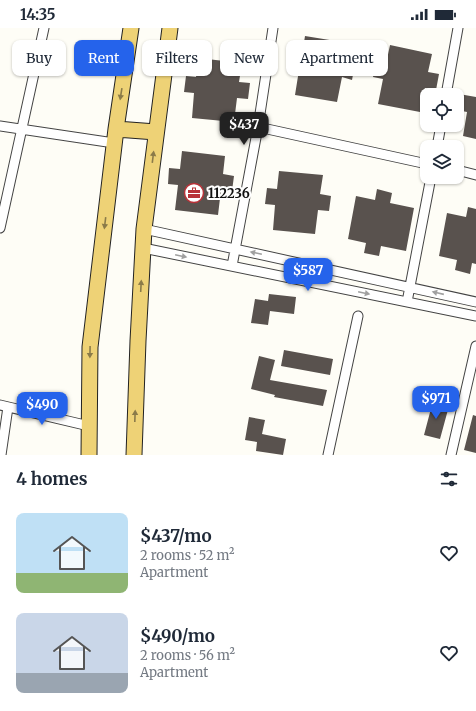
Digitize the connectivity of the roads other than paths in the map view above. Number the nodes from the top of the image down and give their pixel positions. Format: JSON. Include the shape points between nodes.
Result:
{"nodes":[{"id":1,"x":44,"y":28,"type":"edge"},
{"id":2,"x":131,"y":28,"type":"edge"},
{"id":3,"x":170,"y":28,"type":"edge"},
{"id":4,"x":273,"y":28,"type":"edge"},
{"id":5,"x":458,"y":28,"type":"edge"},
{"id":6,"x":447,"y":88,"type":"edge"},
{"id":7,"x":0,"y":126,"type":"edge"},
{"id":8,"x":258,"y":127,"type":"junction"},
{"id":9,"x":22,"y":128,"type":"junction"},
{"id":10,"x":156,"y":132,"type":"junction"},
{"id":11,"x":115,"y":136,"type":"junction"},
{"id":12,"x":420,"y":162,"type":"edge"},
{"id":13,"x":464,"y":172,"type":"edge"},
{"id":14,"x":476,"y":175,"type":"edge"},
{"id":15,"x":430,"y":184,"type":"edge"},
{"id":16,"x":0,"y":228,"type":"edge"},
{"id":17,"x":144,"y":230,"type":"junction"},
{"id":18,"x":143,"y":248,"type":"junction"},
{"id":19,"x":235,"y":249,"type":"junction"},
{"id":20,"x":232,"y":266,"type":"junction"},
{"id":21,"x":410,"y":287,"type":"junction"},
{"id":22,"x":407,"y":302,"type":"junction"},
{"id":23,"x":476,"y":302,"type":"edge"},
{"id":24,"x":358,"y":316,"type":"dead end"},
{"id":25,"x":476,"y":316,"type":"edge"},
{"id":26,"x":476,"y":346,"type":"edge"},
{"id":27,"x":4,"y":406,"type":"edge"},
{"id":28,"x":89,"y":426,"type":"junction"},
{"id":29,"x":1,"y":455,"type":"edge"},
{"id":30,"x":89,"y":455,"type":"edge"},
{"id":31,"x":134,"y":455,"type":"edge"},
{"id":32,"x":328,"y":455,"type":"edge"},
{"id":33,"x":451,"y":455,"type":"edge"}],
"edges":[{"from":1,"to":9,"type":"street"},
{"from":2,"to":11,"type":"main road","one_way":true},
{"from":3,"to":10,"type":"main road"},
{"from":4,"to":8,"type":"street"},
{"from":5,"to":6,"type":"street"},
{"from":7,"to":9,"type":"street"},
{"from":8,"to":12,"type":"street"},
{"from":8,"to":19,"type":"street"},
{"from":9,"to":11,"type":"street"},
{"from":9,"to":16,"type":"street"},
{"from":10,"to":11,"type":"main road"},
{"from":17,"to":10,"type":"main road","one_way":true},
{"from":11,"to":28,"type":"main road","one_way":true,"via":[[90,346]]},
{"from":13,"to":14,"type":"street"},
{"from":15,"to":21,"type":"street"},
{"from":17,"to":18,"type":"main road"},
{"from":17,"to":19,"type":"street"},
{"from":18,"to":20,"type":"street","one_way":true},
{"from":31,"to":18,"type":"main road","one_way":true},
{"from":19,"to":20,"type":"street"},
{"from":21,"to":19,"type":"street","one_way":true},
{"from":20,"to":22,"type":"street","one_way":true},
{"from":21,"to":22,"type":"street"},
{"from":23,"to":21,"type":"street","one_way":true},
{"from":22,"to":25,"type":"street"},
{"from":24,"to":32,"type":"street"},
{"from":26,"to":33,"type":"street"},
{"from":27,"to":28,"type":"street"},
{"from":27,"to":29,"type":"street"},
{"from":28,"to":30,"type":"main road"}]}
